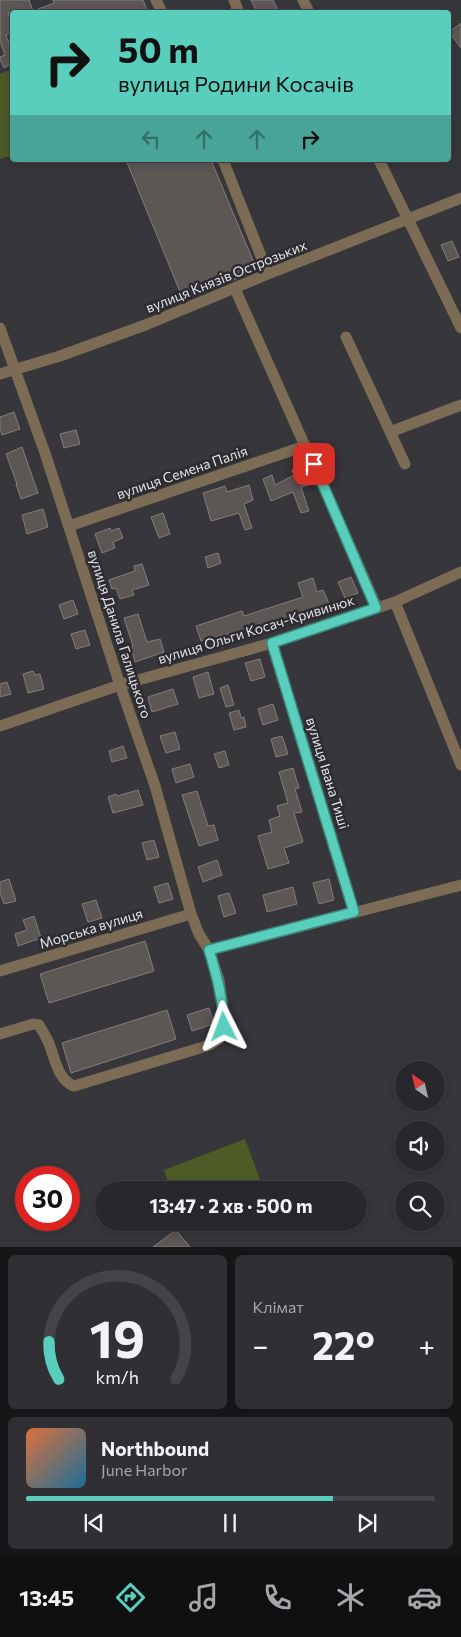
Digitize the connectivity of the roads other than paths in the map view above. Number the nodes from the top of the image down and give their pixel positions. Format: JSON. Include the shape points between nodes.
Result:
{"nodes":[{"id":1,"x":224,"y":162,"type":"edge"},
{"id":2,"x":380,"y":162,"type":"edge"},
{"id":3,"x":461,"y":198,"type":"edge"},
{"id":4,"x":407,"y":219,"type":"junction"},
{"id":5,"x":268,"y":274,"type":"junction"},
{"id":6,"x":235,"y":289,"type":"junction"},
{"id":7,"x":0,"y":328,"type":"edge"},
{"id":8,"x":461,"y":328,"type":"edge"},
{"id":9,"x":346,"y":337,"type":"dead end"},
{"id":10,"x":14,"y":370,"type":"junction"},
{"id":11,"x":0,"y":374,"type":"edge"},
{"id":12,"x":461,"y":405,"type":"edge"},
{"id":13,"x":390,"y":432,"type":"junction"},
{"id":14,"x":305,"y":446,"type":"junction"},
{"id":15,"x":405,"y":464,"type":"dead end"},
{"id":16,"x":69,"y":526,"type":"junction"},
{"id":17,"x":461,"y":572,"type":"edge"},
{"id":18,"x":395,"y":602,"type":"junction"},
{"id":19,"x":376,"y":608,"type":"junction"},
{"id":20,"x":272,"y":643,"type":"junction"},
{"id":21,"x":120,"y":685,"type":"junction"},
{"id":22,"x":0,"y":726,"type":"edge"},
{"id":23,"x":461,"y":765,"type":"edge"},
{"id":24,"x":461,"y":885,"type":"edge"},
{"id":25,"x":354,"y":912,"type":"junction"},
{"id":26,"x":191,"y":914,"type":"junction"},
{"id":27,"x":209,"y":950,"type":"junction"},
{"id":28,"x":1,"y":967,"type":"edge"},
{"id":29,"x":0,"y":1034,"type":"edge"}],
"edges":[{"from":1,"to":5,"type":"street"},
{"from":2,"to":4,"type":"street"},
{"from":3,"to":4,"type":"street","name":"вулиця Князів Острозьких"},
{"from":4,"to":5,"type":"street","name":"вулиця Князів Острозьких"},
{"from":4,"to":8,"type":"street"},
{"from":5,"to":6,"type":"street","name":"вулиця Князів Острозьких"},
{"from":6,"to":10,"type":"street","name":"вулиця Князів Острозьких","via":[[148,324]]},
{"from":6,"to":14,"type":"street"},
{"from":7,"to":10,"type":"street","name":"вулиця Данила Галицького"},
{"from":9,"to":13,"type":"street"},
{"from":10,"to":11,"type":"street","name":"вулиця Князів Острозьких"},
{"from":10,"to":16,"type":"street","name":"вулиця Данила Галицького"},
{"from":12,"to":13,"type":"street"},
{"from":13,"to":15,"type":"street"},
{"from":14,"to":16,"type":"street","name":"вулиця Семена Палія"},
{"from":14,"to":19,"type":"street"},
{"from":16,"to":21,"type":"street","name":"вулиця Данила Галицького"},
{"from":17,"to":18,"type":"street","name":"вулиця Ольги Косач-Кривинюк"},
{"from":18,"to":19,"type":"street","name":"вулиця Ольги Косач-Кривинюк"},
{"from":18,"to":23,"type":"street"},
{"from":19,"to":20,"type":"street","name":"вулиця Ольги Косач-Кривинюк"},
{"from":20,"to":21,"type":"street","name":"вулиця Ольги Косач-Кривинюк"},
{"from":20,"to":25,"type":"street","name":"вулиця Івана Тиші"},
{"from":21,"to":22,"type":"street","name":"вулиця Ольги Косач-Кривинюк"},
{"from":21,"to":26,"type":"street","name":"вулиця Данила Галицького","via":[[155,786]]},
{"from":24,"to":25,"type":"street"},
{"from":25,"to":27,"type":"street"},
{"from":26,"to":27,"type":"street","name":"вулиця Данила Галицького"},
{"from":26,"to":28,"type":"street","name":"Морська вулиця"},
{"from":27,"to":29,"type":"street","name":"вулиця Данила Галицького","via":[[219,980],[224,1027],[219,1039],[210,1045],[74,1086],[60,1074],[39,1026],[33,1024]]}]}
